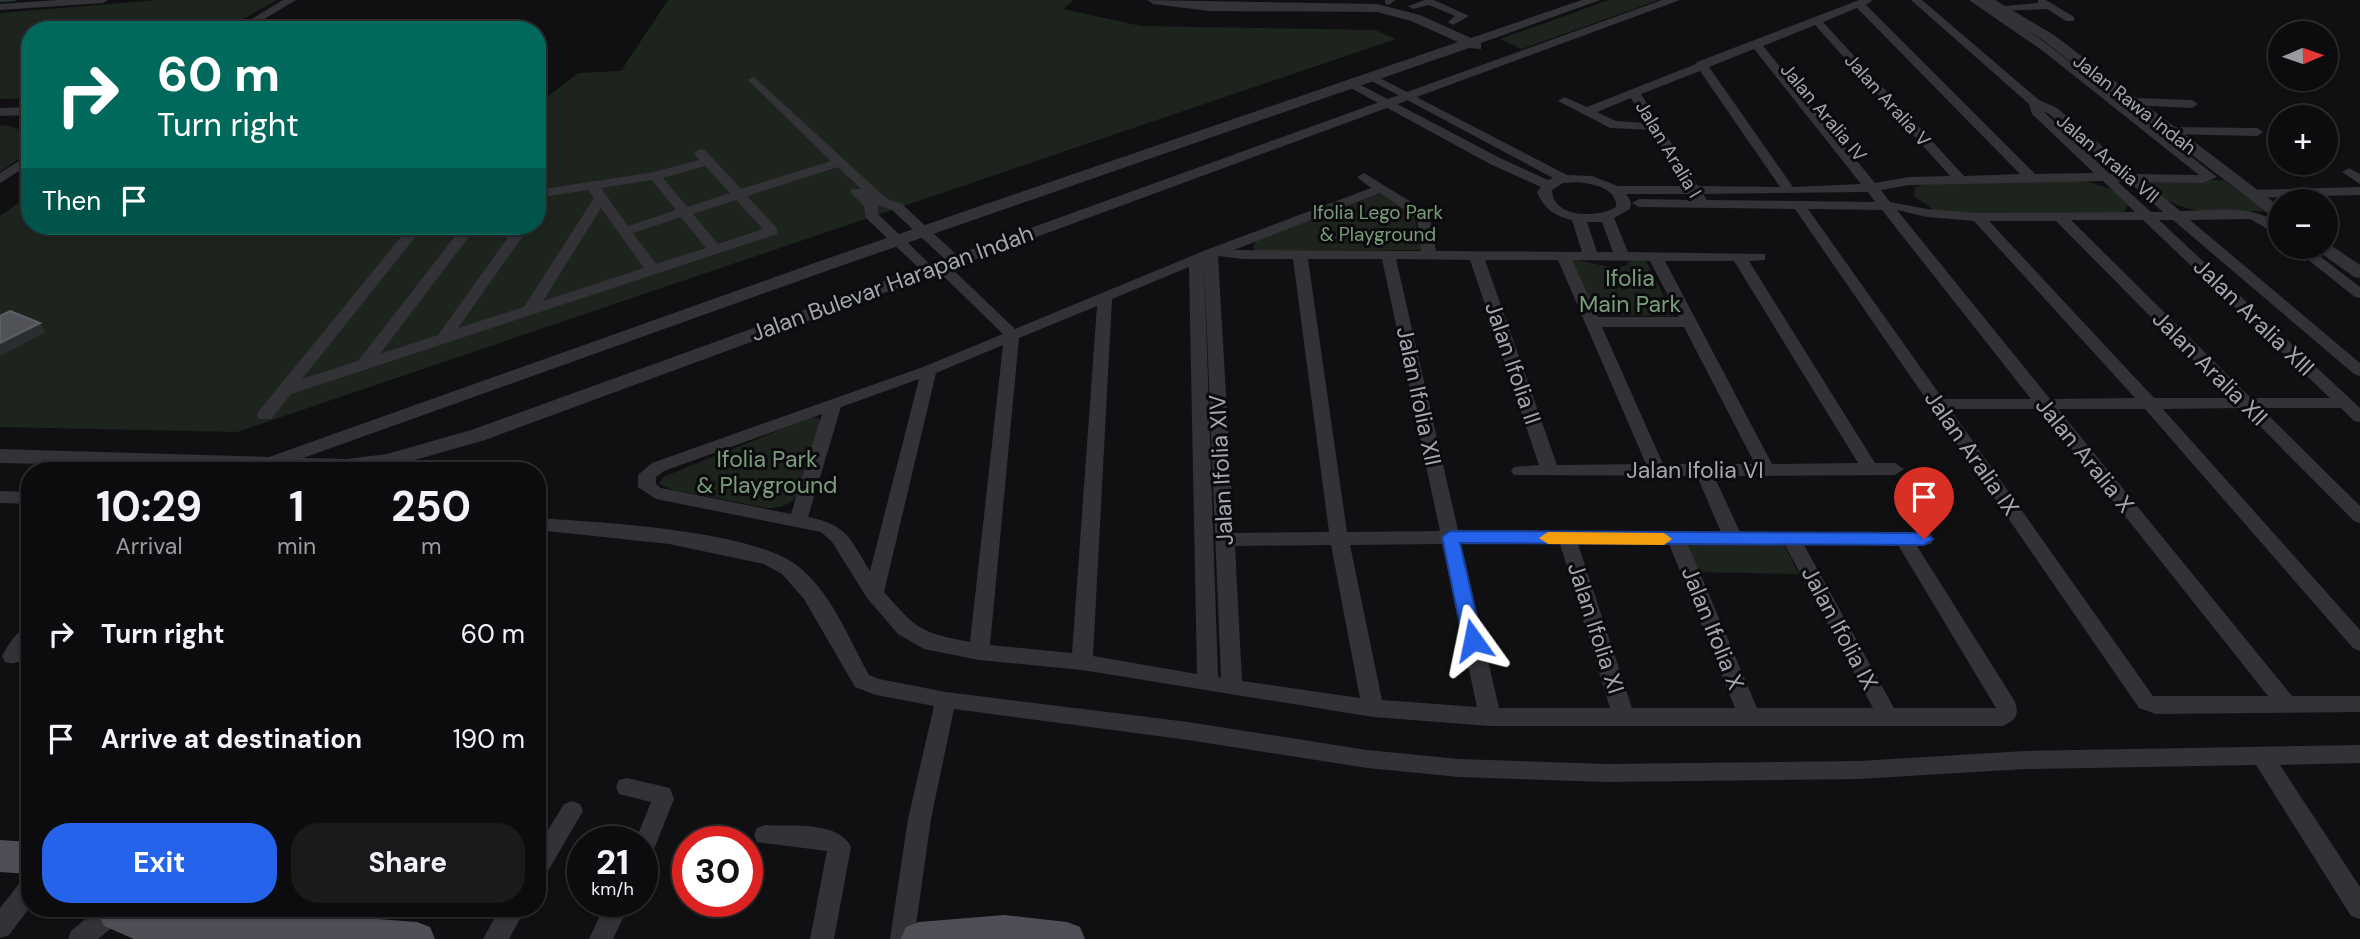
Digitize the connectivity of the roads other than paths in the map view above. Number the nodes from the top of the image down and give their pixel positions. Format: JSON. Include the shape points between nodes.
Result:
{"nodes":[{"id":1,"x":103,"y":0,"type":"edge"},
{"id":2,"x":291,"y":0,"type":"edge"},
{"id":3,"x":1153,"y":0,"type":"edge"},
{"id":4,"x":1362,"y":0,"type":"edge"},
{"id":5,"x":1594,"y":0,"type":"edge"},
{"id":6,"x":1674,"y":0,"type":"edge"},
{"id":7,"x":1916,"y":0,"type":"edge"},
{"id":8,"x":1975,"y":0,"type":"edge"},
{"id":9,"x":1986,"y":0,"type":"edge"},
{"id":10,"x":2039,"y":0,"type":"edge"},
{"id":11,"x":1390,"y":1,"type":"edge"},
{"id":12,"x":1863,"y":2,"type":"edge"},
{"id":13,"x":2050,"y":6,"type":"junction"},
{"id":14,"x":0,"y":7,"type":"edge"},
{"id":15,"x":2000,"y":8,"type":"junction"},
{"id":16,"x":2070,"y":19,"type":"dead end"},
{"id":17,"x":1816,"y":20,"type":"junction"},
{"id":18,"x":254,"y":21,"type":"edge"},
{"id":19,"x":1478,"y":41,"type":"junction"},
{"id":20,"x":1760,"y":41,"type":"junction"},
{"id":21,"x":1514,"y":58,"type":"junction"},
{"id":22,"x":1701,"y":64,"type":"junction"},
{"id":23,"x":1372,"y":78,"type":"junction"},
{"id":24,"x":747,"y":81,"type":"dead end"},
{"id":25,"x":1353,"y":85,"type":"junction"},
{"id":26,"x":1634,"y":93,"type":"junction"},
{"id":27,"x":1407,"y":97,"type":"junction"},
{"id":28,"x":1564,"y":102,"type":"dead end"},
{"id":29,"x":2135,"y":102,"type":"junction"},
{"id":30,"x":2035,"y":103,"type":"junction"},
{"id":31,"x":1389,"y":104,"type":"junction"},
{"id":32,"x":2192,"y":104,"type":"dead end"},
{"id":33,"x":21,"y":111,"type":"edge"},
{"id":34,"x":1586,"y":111,"type":"junction"},
{"id":35,"x":0,"y":112,"type":"edge"},
{"id":36,"x":1657,"y":127,"type":"junction"},
{"id":37,"x":2169,"y":131,"type":"junction"},
{"id":38,"x":2257,"y":132,"type":"dead end"},
{"id":39,"x":1167,"y":149,"type":"junction"},
{"id":40,"x":1145,"y":157,"type":"junction"},
{"id":41,"x":21,"y":164,"type":"edge"},
{"id":42,"x":835,"y":164,"type":"junction"},
{"id":43,"x":1196,"y":173,"type":"junction"},
{"id":44,"x":655,"y":176,"type":"junction"},
{"id":45,"x":1364,"y":177,"type":"dead end"},
{"id":46,"x":2107,"y":177,"type":"junction"},
{"id":47,"x":2133,"y":177,"type":"junction"},
{"id":48,"x":1565,"y":178,"type":"junction"},
{"id":49,"x":2032,"y":178,"type":"junction"},
{"id":50,"x":0,"y":179,"type":"edge"},
{"id":51,"x":1961,"y":180,"type":"junction"},
{"id":52,"x":1174,"y":181,"type":"junction"},
{"id":53,"x":1548,"y":185,"type":"junction"},
{"id":54,"x":1878,"y":186,"type":"junction"},
{"id":55,"x":1380,"y":189,"type":"junction"},
{"id":56,"x":1616,"y":190,"type":"junction"},
{"id":57,"x":2360,"y":191,"type":"edge"},
{"id":58,"x":597,"y":192,"type":"junction"},
{"id":59,"x":2252,"y":194,"type":"junction"},
{"id":60,"x":738,"y":195,"type":"junction"},
{"id":61,"x":546,"y":197,"type":"edge"},
{"id":62,"x":1699,"y":198,"type":"junction"},
{"id":63,"x":1793,"y":198,"type":"junction"},
{"id":64,"x":1625,"y":202,"type":"junction"},
{"id":65,"x":877,"y":204,"type":"junction"},
{"id":66,"x":2268,"y":206,"type":"edge"},
{"id":67,"x":1893,"y":210,"type":"junction"},
{"id":68,"x":684,"y":212,"type":"junction"},
{"id":69,"x":1578,"y":217,"type":"junction"},
{"id":70,"x":1607,"y":217,"type":"junction"},
{"id":71,"x":1978,"y":217,"type":"junction"},
{"id":72,"x":2060,"y":217,"type":"junction"},
{"id":73,"x":2149,"y":217,"type":"junction"},
{"id":74,"x":2178,"y":218,"type":"junction"},
{"id":75,"x":2268,"y":222,"type":"edge"},
{"id":76,"x":625,"y":231,"type":"junction"},
{"id":77,"x":924,"y":232,"type":"junction"},
{"id":78,"x":410,"y":235,"type":"edge"},
{"id":79,"x":463,"y":235,"type":"edge"},
{"id":80,"x":517,"y":235,"type":"edge"},
{"id":81,"x":898,"y":241,"type":"junction"},
{"id":82,"x":715,"y":250,"type":"junction"},
{"id":83,"x":1208,"y":255,"type":"junction"},
{"id":84,"x":1300,"y":255,"type":"junction"},
{"id":85,"x":1430,"y":255,"type":"junction"},
{"id":86,"x":1388,"y":256,"type":"junction"},
{"id":87,"x":1476,"y":256,"type":"junction"},
{"id":88,"x":1563,"y":256,"type":"junction"},
{"id":89,"x":1591,"y":256,"type":"junction"},
{"id":90,"x":1622,"y":256,"type":"junction"},
{"id":91,"x":1654,"y":256,"type":"junction"},
{"id":92,"x":1739,"y":257,"type":"junction"},
{"id":93,"x":1760,"y":257,"type":"dead end"},
{"id":94,"x":2338,"y":257,"type":"edge"},
{"id":95,"x":2315,"y":259,"type":"edge"},
{"id":96,"x":941,"y":265,"type":"junction"},
{"id":97,"x":653,"y":270,"type":"junction"},
{"id":98,"x":2360,"y":273,"type":"edge"},
{"id":99,"x":2360,"y":294,"type":"edge"},
{"id":100,"x":1105,"y":297,"type":"junction"},
{"id":101,"x":530,"y":310,"type":"junction"},
{"id":102,"x":1592,"y":322,"type":"junction"},
{"id":103,"x":1689,"y":322,"type":"junction"},
{"id":104,"x":1012,"y":334,"type":"junction"},
{"id":105,"x":443,"y":338,"type":"junction"},
{"id":106,"x":364,"y":364,"type":"junction"},
{"id":107,"x":929,"y":370,"type":"junction"},
{"id":108,"x":2360,"y":371,"type":"edge"},
{"id":109,"x":286,"y":390,"type":"junction"},
{"id":110,"x":2148,"y":402,"type":"junction"},
{"id":111,"x":2245,"y":403,"type":"junction"},
{"id":112,"x":2345,"y":403,"type":"junction"},
{"id":113,"x":1938,"y":404,"type":"junction"},
{"id":114,"x":2043,"y":404,"type":"junction"},
{"id":115,"x":833,"y":406,"type":"junction"},
{"id":116,"x":265,"y":415,"type":"dead end"},
{"id":117,"x":2360,"y":417,"type":"edge"},
{"id":118,"x":0,"y":456,"type":"edge"},
{"id":119,"x":270,"y":462,"type":"joint"},
{"id":120,"x":378,"y":462,"type":"edge"},
{"id":121,"x":1766,"y":469,"type":"junction"},
{"id":122,"x":1870,"y":469,"type":"junction"},
{"id":123,"x":1895,"y":469,"type":"dead end"},
{"id":124,"x":1657,"y":470,"type":"junction"},
{"id":125,"x":1703,"y":470,"type":"junction"},
{"id":126,"x":1520,"y":471,"type":"dead end"},
{"id":127,"x":1550,"y":471,"type":"junction"},
{"id":128,"x":0,"y":497,"type":"edge"},
{"id":129,"x":21,"y":498,"type":"edge"},
{"id":130,"x":2360,"y":517,"type":"edge"},
{"id":131,"x":798,"y":520,"type":"junction"},
{"id":132,"x":546,"y":525,"type":"edge"},
{"id":133,"x":1450,"y":537,"type":"junction"},
{"id":134,"x":1733,"y":537,"type":"junction"},
{"id":135,"x":1567,"y":538,"type":"junction"},
{"id":136,"x":1791,"y":538,"type":"junction"},
{"id":137,"x":1339,"y":539,"type":"junction"},
{"id":138,"x":1676,"y":539,"type":"junction"},
{"id":139,"x":1903,"y":539,"type":"junction"},
{"id":140,"x":1924,"y":539,"type":"dead end"},
{"id":141,"x":1224,"y":540,"type":"junction"},
{"id":142,"x":874,"y":593,"type":"junction"},
{"id":143,"x":2360,"y":643,"type":"edge"},
{"id":144,"x":21,"y":644,"type":"edge"},
{"id":145,"x":979,"y":652,"type":"junction"},
{"id":146,"x":12,"y":656,"type":"dead end"},
{"id":147,"x":1083,"y":662,"type":"junction"},
{"id":148,"x":1208,"y":684,"type":"junction"},
{"id":149,"x":1233,"y":687,"type":"junction"},
{"id":150,"x":946,"y":700,"type":"junction"},
{"id":151,"x":2286,"y":704,"type":"junction"},
{"id":152,"x":2360,"y":704,"type":"edge"},
{"id":153,"x":1373,"y":708,"type":"junction"},
{"id":154,"x":1490,"y":717,"type":"junction"},
{"id":155,"x":1625,"y":718,"type":"junction"},
{"id":156,"x":1750,"y":718,"type":"junction"},
{"id":157,"x":1888,"y":718,"type":"junction"},
{"id":158,"x":2360,"y":754,"type":"edge"},
{"id":159,"x":2262,"y":756,"type":"junction"},
{"id":160,"x":627,"y":787,"type":"dead end"},
{"id":161,"x":572,"y":811,"type":"dead end"},
{"id":162,"x":652,"y":826,"type":"edge"},
{"id":163,"x":765,"y":835,"type":"dead end"},
{"id":164,"x":546,"y":854,"type":"edge"},
{"id":165,"x":0,"y":856,"type":"edge"},
{"id":166,"x":21,"y":857,"type":"edge"},
{"id":167,"x":21,"y":900,"type":"edge"},
{"id":168,"x":2358,"y":900,"type":"edge"},
{"id":169,"x":111,"y":917,"type":"edge"},
{"id":170,"x":116,"y":917,"type":"edge"},
{"id":171,"x":508,"y":917,"type":"edge"},
{"id":172,"x":611,"y":917,"type":"edge"},
{"id":173,"x":295,"y":926,"type":"edge"},
{"id":174,"x":0,"y":927,"type":"edge"},
{"id":175,"x":937,"y":938,"type":"edge"},
{"id":176,"x":80,"y":939,"type":"edge"},
{"id":177,"x":416,"y":939,"type":"edge"},
{"id":178,"x":495,"y":939,"type":"edge"},
{"id":179,"x":601,"y":939,"type":"edge"},
{"id":180,"x":822,"y":939,"type":"edge"},
{"id":181,"x":902,"y":939,"type":"edge"},
{"id":182,"x":1066,"y":939,"type":"edge"}],
"edges":[{"from":1,"to":14,"type":"street"},
{"from":2,"to":18,"type":"street"},
{"from":3,"to":19,"type":"street","via":[[1205,7],[1376,8],[1419,18]]},
{"from":4,"to":11,"type":"street"},
{"from":5,"to":19,"type":"street","name":"Jalan Bulevar Harapan Indah"},
{"from":6,"to":21,"type":"street","name":"Jalan Bulevar Harapan Indah"},
{"from":7,"to":30,"type":"street","name":"Jalan Aralia VII"},
{"from":8,"to":47,"type":"street","via":[[2047,48],[2210,177]]},
{"from":9,"to":15,"type":"street","name":"Jalan Rawa Indah"},
{"from":10,"to":13,"type":"street"},
{"from":11,"to":19,"type":"street","via":[[1453,22]]},
{"from":12,"to":17,"type":"street"},
{"from":12,"to":49,"type":"street"},
{"from":13,"to":15,"type":"street"},
{"from":13,"to":16,"type":"street"},
{"from":15,"to":29,"type":"street","name":"Jalan Rawa Indah"},
{"from":17,"to":20,"type":"street"},
{"from":17,"to":51,"type":"street","name":"Jalan Aralia V"},
{"from":19,"to":21,"type":"street"},
{"from":19,"to":23,"type":"street","name":"Jalan Bulevar Harapan Indah"},
{"from":20,"to":22,"type":"street"},
{"from":20,"to":54,"type":"street","name":"Jalan Aralia X"},
{"from":21,"to":27,"type":"street","name":"Jalan Bulevar Harapan Indah"},
{"from":22,"to":26,"type":"street"},
{"from":22,"to":63,"type":"street","name":"Jalan Aralia IX"},
{"from":23,"to":25,"type":"street","name":"Jalan Bulevar Harapan Indah"},
{"from":23,"to":27,"type":"street"},
{"from":24,"to":42,"type":"street"},
{"from":25,"to":31,"type":"street"},
{"from":25,"to":39,"type":"street","name":"Jalan Bulevar Harapan Indah"},
{"from":26,"to":34,"type":"street"},
{"from":26,"to":36,"type":"street","name":"Jalan Aralia I"},
{"from":27,"to":31,"type":"street","name":"Jalan Bulevar Harapan Indah"},
{"from":27,"to":48,"type":"street"},
{"from":28,"to":34,"type":"street"},
{"from":29,"to":32,"type":"street"},
{"from":29,"to":37,"type":"street","name":"Jalan Rawa Indah"},
{"from":30,"to":46,"type":"street","name":"Jalan Aralia VII","via":[[2036,111]]},
{"from":30,"to":47,"type":"street","name":"Jalan Aralia VII","via":[[2053,111]]},
{"from":31,"to":43,"type":"street","name":"Jalan Bulevar Harapan Indah"},
{"from":31,"to":53,"type":"street"},
{"from":33,"to":35,"type":"street"},
{"from":34,"to":36,"type":"street","via":[[1623,127]]},
{"from":36,"to":62,"type":"street","name":"Jalan Aralia I"},
{"from":37,"to":38,"type":"street"},
{"from":37,"to":59,"type":"street","name":"Jalan Rawa Indah"},
{"from":39,"to":40,"type":"street","name":"Jalan Bulevar Harapan Indah"},
{"from":39,"to":43,"type":"street"},
{"from":40,"to":52,"type":"street"},
{"from":40,"to":77,"type":"street","name":"Jalan Bulevar Harapan Indah"},
{"from":41,"to":50,"type":"street"},
{"from":42,"to":60,"type":"street"},
{"from":42,"to":65,"type":"street"},
{"from":43,"to":52,"type":"street","name":"Jalan Bulevar Harapan Indah"},
{"from":44,"to":58,"type":"street"},
{"from":44,"to":60,"type":"street","via":[[704,157]]},
{"from":44,"to":68,"type":"street"},
{"from":45,"to":55,"type":"street"},
{"from":46,"to":47,"type":"street"},
{"from":46,"to":49,"type":"street"},
{"from":46,"to":73,"type":"street","name":"Jalan Aralia VII"},
{"from":47,"to":74,"type":"street","name":"Jalan Aralia VII"},
{"from":48,"to":53,"type":"street"},
{"from":48,"to":56,"type":"street","via":[[1592,180]]},
{"from":49,"to":51,"type":"street"},
{"from":51,"to":54,"type":"street"},
{"from":52,"to":96,"type":"street","name":"Jalan Bulevar Harapan Indah"},
{"from":53,"to":69,"type":"street","via":[[1545,199],[1552,207]]},
{"from":54,"to":63,"type":"street"},
{"from":54,"to":67,"type":"street","name":"Jalan Aralia X"},
{"from":55,"to":83,"type":"street"},
{"from":55,"to":85,"type":"street","via":[[1424,216]]},
{"from":56,"to":62,"type":"street"},
{"from":56,"to":64,"type":"street"},
{"from":57,"to":59,"type":"street"},
{"from":58,"to":61,"type":"street"},
{"from":58,"to":76,"type":"street"},
{"from":58,"to":101,"type":"street"},
{"from":59,"to":66,"type":"street","name":"Jalan Rawa Indah"},
{"from":60,"to":68,"type":"street"},
{"from":60,"to":82,"type":"street","via":[[772,231]]},
{"from":62,"to":63,"type":"street"},
{"from":62,"to":64,"type":"street"},
{"from":63,"to":67,"type":"street"},
{"from":63,"to":113,"type":"street","name":"Jalan Aralia IX"},
{"from":64,"to":70,"type":"street","via":[[1623,209]]},
{"from":65,"to":77,"type":"street","via":[[897,207]]},
{"from":65,"to":81,"type":"street","via":[[871,215]]},
{"from":67,"to":71,"type":"street"},
{"from":67,"to":114,"type":"street","name":"Jalan Aralia X"},
{"from":68,"to":76,"type":"street"},
{"from":68,"to":82,"type":"street"},
{"from":69,"to":70,"type":"street"},
{"from":69,"to":89,"type":"street"},
{"from":70,"to":90,"type":"street"},
{"from":71,"to":72,"type":"street"},
{"from":71,"to":110,"type":"street"},
{"from":72,"to":73,"type":"street"},
{"from":72,"to":111,"type":"street","name":"Jalan Aralia XII"},
{"from":73,"to":74,"type":"street"},
{"from":73,"to":112,"type":"street","name":"Jalan Aralia XIII"},
{"from":74,"to":75,"type":"street","via":[[2254,215]]},
{"from":74,"to":108,"type":"street","name":"Jalan Aralia VII"},
{"from":76,"to":97,"type":"street"},
{"from":77,"to":81,"type":"street","name":"Jalan Bulevar Harapan Indah"},
{"from":77,"to":96,"type":"street"},
{"from":78,"to":109,"type":"street"},
{"from":79,"to":106,"type":"street"},
{"from":80,"to":105,"type":"street"},
{"from":81,"to":96,"type":"street"},
{"from":81,"to":119,"type":"street","name":"Jalan Bulevar Harapan Indah"},
{"from":82,"to":97,"type":"street"},
{"from":83,"to":84,"type":"street"},
{"from":83,"to":100,"type":"street"},
{"from":83,"to":141,"type":"street","name":"Jalan Ifolia XIV"},
{"from":83,"to":148,"type":"street","name":"Jalan Ifolia XIV"},
{"from":84,"to":86,"type":"street"},
{"from":84,"to":137,"type":"street"},
{"from":85,"to":86,"type":"street"},
{"from":85,"to":87,"type":"street"},
{"from":86,"to":133,"type":"street","name":"Jalan Ifolia XII"},
{"from":87,"to":88,"type":"street"},
{"from":87,"to":127,"type":"street","name":"Jalan Ifolia II"},
{"from":88,"to":89,"type":"street"},
{"from":88,"to":102,"type":"street"},
{"from":89,"to":90,"type":"street"},
{"from":90,"to":91,"type":"street"},
{"from":91,"to":92,"type":"street"},
{"from":91,"to":103,"type":"street"},
{"from":92,"to":93,"type":"street"},
{"from":92,"to":122,"type":"street"},
{"from":94,"to":98,"type":"street"},
{"from":95,"to":99,"type":"street"},
{"from":96,"to":104,"type":"street"},
{"from":96,"to":120,"type":"street","name":"Jalan Bulevar Harapan Indah","via":[[478,435]]},
{"from":97,"to":101,"type":"street"},
{"from":100,"to":104,"type":"street"},
{"from":100,"to":147,"type":"street"},
{"from":101,"to":105,"type":"street"},
{"from":102,"to":103,"type":"street"},
{"from":102,"to":124,"type":"street"},
{"from":103,"to":121,"type":"street"},
{"from":104,"to":107,"type":"street"},
{"from":104,"to":145,"type":"street"},
{"from":105,"to":106,"type":"street"},
{"from":106,"to":109,"type":"street"},
{"from":107,"to":115,"type":"street"},
{"from":107,"to":142,"type":"street"},
{"from":109,"to":116,"type":"street"},
{"from":110,"to":111,"type":"street"},
{"from":110,"to":114,"type":"street"},
{"from":110,"to":143,"type":"street"},
{"from":111,"to":112,"type":"street"},
{"from":111,"to":130,"type":"street","name":"Jalan Aralia XII"},
{"from":112,"to":117,"type":"street","name":"Jalan Aralia XIII"},
{"from":113,"to":114,"type":"street"},
{"from":113,"to":151,"type":"street","name":"Jalan Aralia IX","via":[[2146,702],[2156,706]]},
{"from":114,"to":151,"type":"street","name":"Jalan Aralia X"},
{"from":115,"to":131,"type":"street"},
{"from":115,"to":131,"type":"street","via":[[658,467],[645,481],[656,493]]},
{"from":118,"to":119,"type":"street","name":"Jalan Bulevar Harapan Indah"},
{"from":121,"to":122,"type":"street","name":"Jalan Ifolia VI"},
{"from":121,"to":125,"type":"street","name":"Jalan Ifolia VI"},
{"from":122,"to":123,"type":"street","name":"Jalan Ifolia VI"},
{"from":124,"to":125,"type":"street","name":"Jalan Ifolia VI"},
{"from":124,"to":127,"type":"street","name":"Jalan Ifolia VI"},
{"from":125,"to":134,"type":"street"},
{"from":126,"to":127,"type":"street","name":"Jalan Ifolia VI"},
{"from":128,"to":129,"type":"street"},
{"from":131,"to":142,"type":"street","via":[[826,527],[839,537]]},
{"from":132,"to":150,"type":"street","via":[[743,550],[787,567],[812,593],[862,681]]},
{"from":133,"to":135,"type":"street"},
{"from":133,"to":137,"type":"street"},
{"from":133,"to":154,"type":"street","name":"Jalan Ifolia XII"},
{"from":134,"to":136,"type":"street"},
{"from":134,"to":138,"type":"street"},
{"from":135,"to":138,"type":"street"},
{"from":135,"to":155,"type":"street","name":"Jalan Ifolia XI"},
{"from":136,"to":139,"type":"street"},
{"from":136,"to":157,"type":"street","name":"Jalan Ifolia IX"},
{"from":137,"to":141,"type":"street"},
{"from":137,"to":153,"type":"street"},
{"from":138,"to":156,"type":"street","name":"Jalan Ifolia X"},
{"from":139,"to":140,"type":"street"},
{"from":139,"to":157,"type":"street","via":[[2007,706],[2007,714],[2002,718]]},
{"from":141,"to":149,"type":"street","name":"Jalan Ifolia XIV"},
{"from":142,"to":145,"type":"street","via":[[913,636]]},
{"from":144,"to":146,"type":"street"},
{"from":145,"to":147,"type":"street"},
{"from":147,"to":148,"type":"street"},
{"from":148,"to":149,"type":"street"},
{"from":149,"to":153,"type":"street"},
{"from":150,"to":159,"type":"street","via":[[1459,768],[1607,773],[1793,771],[2025,760]]},
{"from":150,"to":181,"type":"street","via":[[918,816]]},
{"from":151,"to":152,"type":"street"},
{"from":153,"to":154,"type":"street"},
{"from":154,"to":155,"type":"street"},
{"from":155,"to":156,"type":"street"},
{"from":156,"to":157,"type":"street"},
{"from":158,"to":159,"type":"street"},
{"from":159,"to":168,"type":"street"},
{"from":160,"to":162,"type":"street","via":[[656,792],[663,799]]},
{"from":161,"to":164,"type":"street"},
{"from":163,"to":180,"type":"street","via":[[831,840],[839,846]]},
{"from":165,"to":166,"type":"main road"},
{"from":167,"to":174,"type":"street"},
{"from":169,"to":176,"type":"street"},
{"from":170,"to":173,"type":"main road","via":[[156,927]]},
{"from":171,"to":178,"type":"street"},
{"from":172,"to":179,"type":"street"},
{"from":173,"to":177,"type":"main road"},
{"from":175,"to":182,"type":"main road","via":[[1004,932]]}]}
